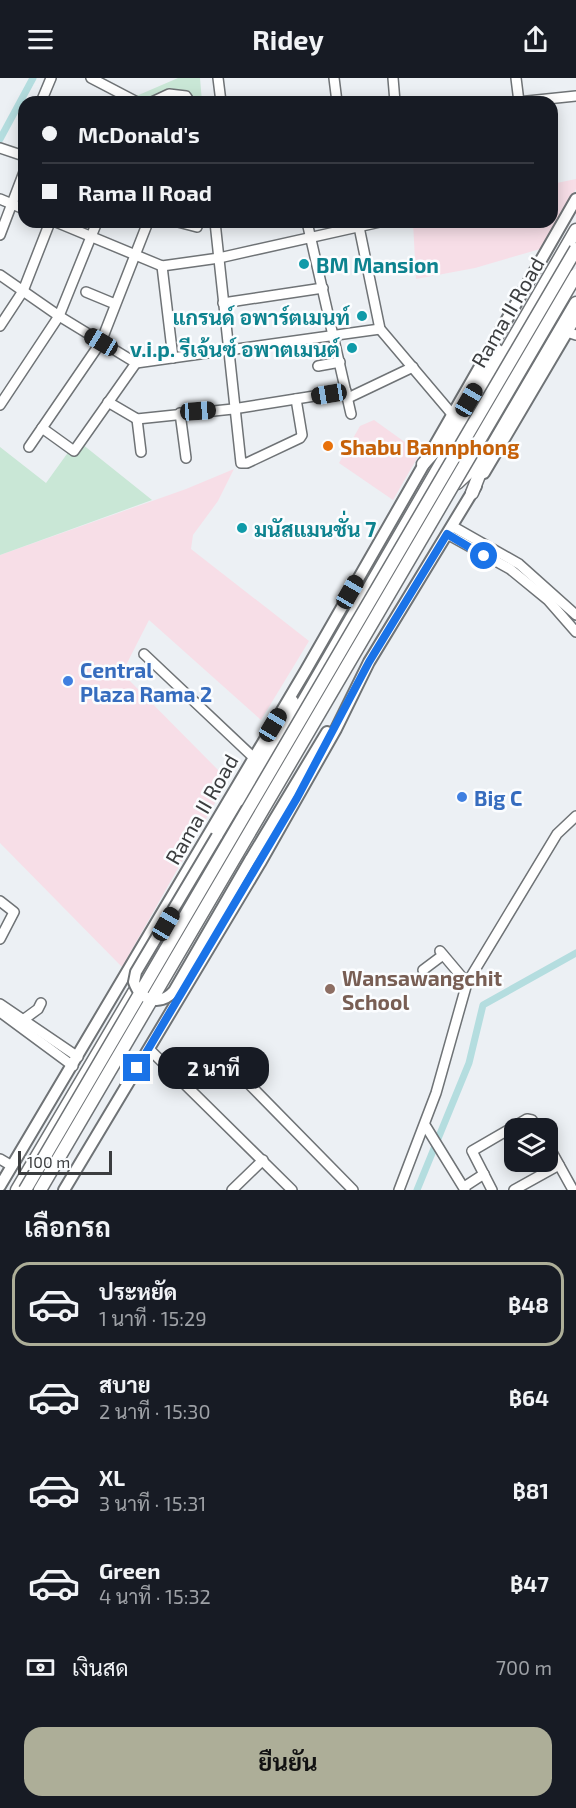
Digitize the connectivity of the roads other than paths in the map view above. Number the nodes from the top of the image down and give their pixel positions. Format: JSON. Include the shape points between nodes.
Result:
{"nodes":[{"id":1,"x":51,"y":78,"type":"edge"},
{"id":2,"x":92,"y":78,"type":"edge"},
{"id":3,"x":214,"y":78,"type":"edge"},
{"id":4,"x":334,"y":78,"type":"edge"},
{"id":5,"x":393,"y":78,"type":"edge"},
{"id":6,"x":516,"y":78,"type":"edge"},
{"id":7,"x":44,"y":96,"type":"edge"},
{"id":8,"x":126,"y":96,"type":"edge"},
{"id":9,"x":167,"y":96,"type":"edge"},
{"id":10,"x":186,"y":96,"type":"edge"},
{"id":11,"x":219,"y":96,"type":"edge"},
{"id":12,"x":336,"y":96,"type":"edge"},
{"id":13,"x":394,"y":96,"type":"edge"},
{"id":14,"x":518,"y":96,"type":"edge"},
{"id":15,"x":576,"y":96,"type":"edge"},
{"id":16,"x":558,"y":98,"type":"edge"},
{"id":17,"x":0,"y":148,"type":"edge"},
{"id":18,"x":18,"y":154,"type":"edge"},
{"id":19,"x":18,"y":187,"type":"edge"},
{"id":20,"x":0,"y":199,"type":"edge"},
{"id":21,"x":576,"y":199,"type":"edge"},
{"id":22,"x":11,"y":204,"type":"junction"},
{"id":23,"x":18,"y":207,"type":"edge"},
{"id":24,"x":576,"y":218,"type":"edge"},
{"id":25,"x":48,"y":228,"type":"edge"},
{"id":26,"x":70,"y":228,"type":"edge"},
{"id":27,"x":94,"y":228,"type":"edge"},
{"id":28,"x":146,"y":228,"type":"edge"},
{"id":29,"x":216,"y":228,"type":"edge"},
{"id":30,"x":308,"y":228,"type":"edge"},
{"id":31,"x":347,"y":228,"type":"edge"},
{"id":32,"x":359,"y":228,"type":"edge"},
{"id":33,"x":576,"y":230,"type":"edge"},
{"id":34,"x":0,"y":235,"type":"edge"},
{"id":35,"x":90,"y":237,"type":"junction"},
{"id":36,"x":311,"y":238,"type":"junction"},
{"id":37,"x":576,"y":249,"type":"edge"},
{"id":38,"x":136,"y":256,"type":"junction"},
{"id":39,"x":219,"y":258,"type":"junction"},
{"id":40,"x":162,"y":266,"type":"junction"},
{"id":41,"x":576,"y":274,"type":"edge"},
{"id":42,"x":0,"y":275,"type":"edge"},
{"id":43,"x":576,"y":280,"type":"edge"},
{"id":44,"x":323,"y":288,"type":"junction"},
{"id":45,"x":23,"y":291,"type":"junction"},
{"id":46,"x":86,"y":292,"type":"dead end"},
{"id":47,"x":223,"y":303,"type":"junction"},
{"id":48,"x":576,"y":303,"type":"edge"},
{"id":49,"x":115,"y":304,"type":"junction"},
{"id":50,"x":59,"y":316,"type":"junction"},
{"id":51,"x":576,"y":317,"type":"edge"},
{"id":52,"x":0,"y":326,"type":"edge"},
{"id":53,"x":380,"y":329,"type":"junction"},
{"id":54,"x":572,"y":333,"type":"edge"},
{"id":55,"x":334,"y":336,"type":"junction"},
{"id":56,"x":101,"y":342,"type":"junction"},
{"id":57,"x":228,"y":351,"type":"junction"},
{"id":58,"x":173,"y":358,"type":"junction"},
{"id":59,"x":340,"y":362,"type":"junction"},
{"id":60,"x":136,"y":363,"type":"junction"},
{"id":61,"x":318,"y":366,"type":"dead end"},
{"id":62,"x":413,"y":367,"type":"junction"},
{"id":63,"x":347,"y":394,"type":"junction"},
{"id":64,"x":296,"y":399,"type":"junction"},
{"id":65,"x":108,"y":402,"type":"junction"},
{"id":66,"x":0,"y":405,"type":"edge"},
{"id":67,"x":233,"y":409,"type":"junction"},
{"id":68,"x":180,"y":413,"type":"junction"},
{"id":69,"x":351,"y":414,"type":"dead end"},
{"id":70,"x":452,"y":414,"type":"junction"},
{"id":71,"x":137,"y":419,"type":"junction"},
{"id":72,"x":42,"y":428,"type":"junction"},
{"id":73,"x":450,"y":434,"type":"junction"},
{"id":74,"x":29,"y":447,"type":"dead end"},
{"id":75,"x":141,"y":452,"type":"dead end"},
{"id":76,"x":487,"y":455,"type":"junction"},
{"id":77,"x":186,"y":458,"type":"dead end"},
{"id":78,"x":423,"y":464,"type":"junction"},
{"id":79,"x":438,"y":472,"type":"junction"},
{"id":80,"x":457,"y":483,"type":"junction"},
{"id":81,"x":472,"y":492,"type":"junction"},
{"id":82,"x":450,"y":530,"type":"junction"},
{"id":83,"x":493,"y":554,"type":"junction"},
{"id":84,"x":576,"y":615,"type":"edge"},
{"id":85,"x":576,"y":632,"type":"edge"},
{"id":86,"x":144,"y":654,"type":"dead end"},
{"id":87,"x":306,"y":670,"type":"junction"},
{"id":88,"x":359,"y":681,"type":"junction"},
{"id":89,"x":254,"y":757,"type":"junction"},
{"id":90,"x":576,"y":816,"type":"edge"},
{"id":91,"x":0,"y":901,"type":"edge"},
{"id":92,"x":0,"y":939,"type":"edge"},
{"id":93,"x":423,"y":970,"type":"dead end"},
{"id":94,"x":467,"y":983,"type":"junction"},
{"id":95,"x":41,"y":1003,"type":"dead end"},
{"id":96,"x":0,"y":1004,"type":"edge"},
{"id":97,"x":0,"y":1012,"type":"edge"},
{"id":98,"x":23,"y":1020,"type":"junction"},
{"id":99,"x":148,"y":1049,"type":"junction"},
{"id":100,"x":76,"y":1061,"type":"junction"},
{"id":101,"x":250,"y":1085,"type":"dead end"},
{"id":102,"x":425,"y":1125,"type":"junction"},
{"id":103,"x":504,"y":1132,"type":"edge"},
{"id":104,"x":0,"y":1159,"type":"edge"},
{"id":105,"x":263,"y":1161,"type":"junction"},
{"id":106,"x":559,"y":1165,"type":"joint"},
{"id":107,"x":6,"y":1171,"type":"edge"},
{"id":108,"x":484,"y":1174,"type":"junction"},
{"id":109,"x":0,"y":1186,"type":"edge"},
{"id":110,"x":464,"y":1189,"type":"edge"},
{"id":111,"x":19,"y":1190,"type":"edge"},
{"id":112,"x":42,"y":1190,"type":"edge"},
{"id":113,"x":64,"y":1190,"type":"edge"},
{"id":114,"x":232,"y":1190,"type":"edge"},
{"id":115,"x":292,"y":1190,"type":"edge"},
{"id":116,"x":353,"y":1190,"type":"edge"},
{"id":117,"x":399,"y":1190,"type":"edge"},
{"id":118,"x":492,"y":1190,"type":"edge"},
{"id":119,"x":514,"y":1190,"type":"edge"},
{"id":120,"x":573,"y":1190,"type":"edge"}],
"edges":[{"from":1,"to":7,"type":"street"},
{"from":2,"to":8,"type":"street"},
{"from":3,"to":11,"type":"street"},
{"from":4,"to":12,"type":"street"},
{"from":5,"to":13,"type":"street"},
{"from":6,"to":14,"type":"street"},
{"from":9,"to":10,"type":"street"},
{"from":15,"to":16,"type":"street"},
{"from":17,"to":18,"type":"street"},
{"from":19,"to":22,"type":"street"},
{"from":20,"to":22,"type":"street"},
{"from":21,"to":70,"type":"main road","name":"Rama II Road"},
{"from":22,"to":23,"type":"street"},
{"from":22,"to":34,"type":"street"},
{"from":24,"to":73,"type":"highway"},
{"from":25,"to":45,"type":"street"},
{"from":26,"to":35,"type":"street"},
{"from":27,"to":35,"type":"street"},
{"from":28,"to":38,"type":"street"},
{"from":29,"to":39,"type":"street"},
{"from":30,"to":36,"type":"street"},
{"from":31,"to":36,"type":"street"},
{"from":32,"to":53,"type":"street"},
{"from":33,"to":79,"type":"highway","name":"Rama II Road"},
{"from":35,"to":38,"type":"street"},
{"from":35,"to":50,"type":"street"},
{"from":36,"to":39,"type":"street"},
{"from":36,"to":44,"type":"street"},
{"from":37,"to":111,"type":"highway","bridge":true},
{"from":38,"to":40,"type":"street"},
{"from":38,"to":49,"type":"street"},
{"from":39,"to":40,"type":"street"},
{"from":39,"to":47,"type":"street"},
{"from":40,"to":58,"type":"street"},
{"from":41,"to":112,"type":"highway","bridge":true},
{"from":42,"to":45,"type":"street"},
{"from":43,"to":80,"type":"highway","name":"Rama II Road"},
{"from":44,"to":47,"type":"street"},
{"from":44,"to":55,"type":"street"},
{"from":45,"to":50,"type":"street"},
{"from":45,"to":52,"type":"street"},
{"from":46,"to":49,"type":"street"},
{"from":47,"to":57,"type":"street"},
{"from":48,"to":76,"type":"highway"},
{"from":49,"to":56,"type":"street"},
{"from":50,"to":56,"type":"street"},
{"from":50,"to":66,"type":"street"},
{"from":51,"to":54,"type":"main road"},
{"from":53,"to":55,"type":"street"},
{"from":53,"to":62,"type":"street"},
{"from":54,"to":81,"type":"main road"},
{"from":55,"to":57,"type":"street"},
{"from":55,"to":59,"type":"street"},
{"from":56,"to":60,"type":"street"},
{"from":56,"to":72,"type":"street"},
{"from":57,"to":58,"type":"street"},
{"from":57,"to":67,"type":"street"},
{"from":58,"to":60,"type":"street"},
{"from":59,"to":61,"type":"street"},
{"from":59,"to":63,"type":"street"},
{"from":60,"to":65,"type":"street"},
{"from":62,"to":63,"type":"street"},
{"from":62,"to":70,"type":"street"},
{"from":63,"to":64,"type":"street"},
{"from":63,"to":69,"type":"street"},
{"from":64,"to":67,"type":"street"},
{"from":64,"to":67,"type":"street","via":[[300,438],[244,464],[239,461]]},
{"from":65,"to":71,"type":"street"},
{"from":65,"to":72,"type":"street","via":[[74,452]]},
{"from":67,"to":68,"type":"street"},
{"from":68,"to":71,"type":"street"},
{"from":68,"to":77,"type":"street"},
{"from":70,"to":78,"type":"main road","name":"Rama II Road"},
{"from":71,"to":75,"type":"street"},
{"from":72,"to":74,"type":"street"},
{"from":73,"to":78,"type":"highway"},
{"from":73,"to":79,"type":"highway"},
{"from":76,"to":80,"type":"highway"},
{"from":76,"to":81,"type":"highway"},
{"from":78,"to":87,"type":"main road","name":"Rama II Road"},
{"from":79,"to":111,"type":"highway","name":"Rama II Road"},
{"from":80,"to":112,"type":"highway","name":"Rama II Road"},
{"from":81,"to":82,"type":"main road"},
{"from":82,"to":83,"type":"street"},
{"from":82,"to":88,"type":"main road"},
{"from":83,"to":84,"type":"street","via":[[533,575]]},
{"from":83,"to":85,"type":"street","via":[[529,583]]},
{"from":86,"to":89,"type":"street"},
{"from":87,"to":88,"type":"main road","bridge":true,"via":[[288,714],[136,972],[134,982],[141,995],[157,1000],[174,992]]},
{"from":87,"to":89,"type":"main road","name":"Rama II Road"},
{"from":88,"to":99,"type":"main road","via":[[297,798]]},
{"from":89,"to":100,"type":"main road","name":"Rama II Road"},
{"from":90,"to":94,"type":"street","via":[[552,841]]},
{"from":91,"to":92,"type":"street","via":[[14,912]]},
{"from":93,"to":94,"type":"street","via":[[441,953]]},
{"from":94,"to":102,"type":"street"},
{"from":95,"to":98,"type":"street"},
{"from":96,"to":98,"type":"street"},
{"from":97,"to":100,"type":"street"},
{"from":98,"to":100,"type":"street"},
{"from":99,"to":105,"type":"street"},
{"from":99,"to":113,"type":"main road"},
{"from":100,"to":107,"type":"main road","name":"Rama II Road"},
{"from":101,"to":116,"type":"street"},
{"from":102,"to":110,"type":"street"},
{"from":102,"to":117,"type":"street"},
{"from":103,"to":108,"type":"street","via":[[473,1150]]},
{"from":104,"to":107,"type":"street"},
{"from":105,"to":114,"type":"street"},
{"from":105,"to":115,"type":"street"},
{"from":106,"to":119,"type":"street"},
{"from":106,"to":120,"type":"street"},
{"from":107,"to":109,"type":"main road","name":"Rama II Road"},
{"from":108,"to":110,"type":"street"},
{"from":108,"to":118,"type":"street"}]}
